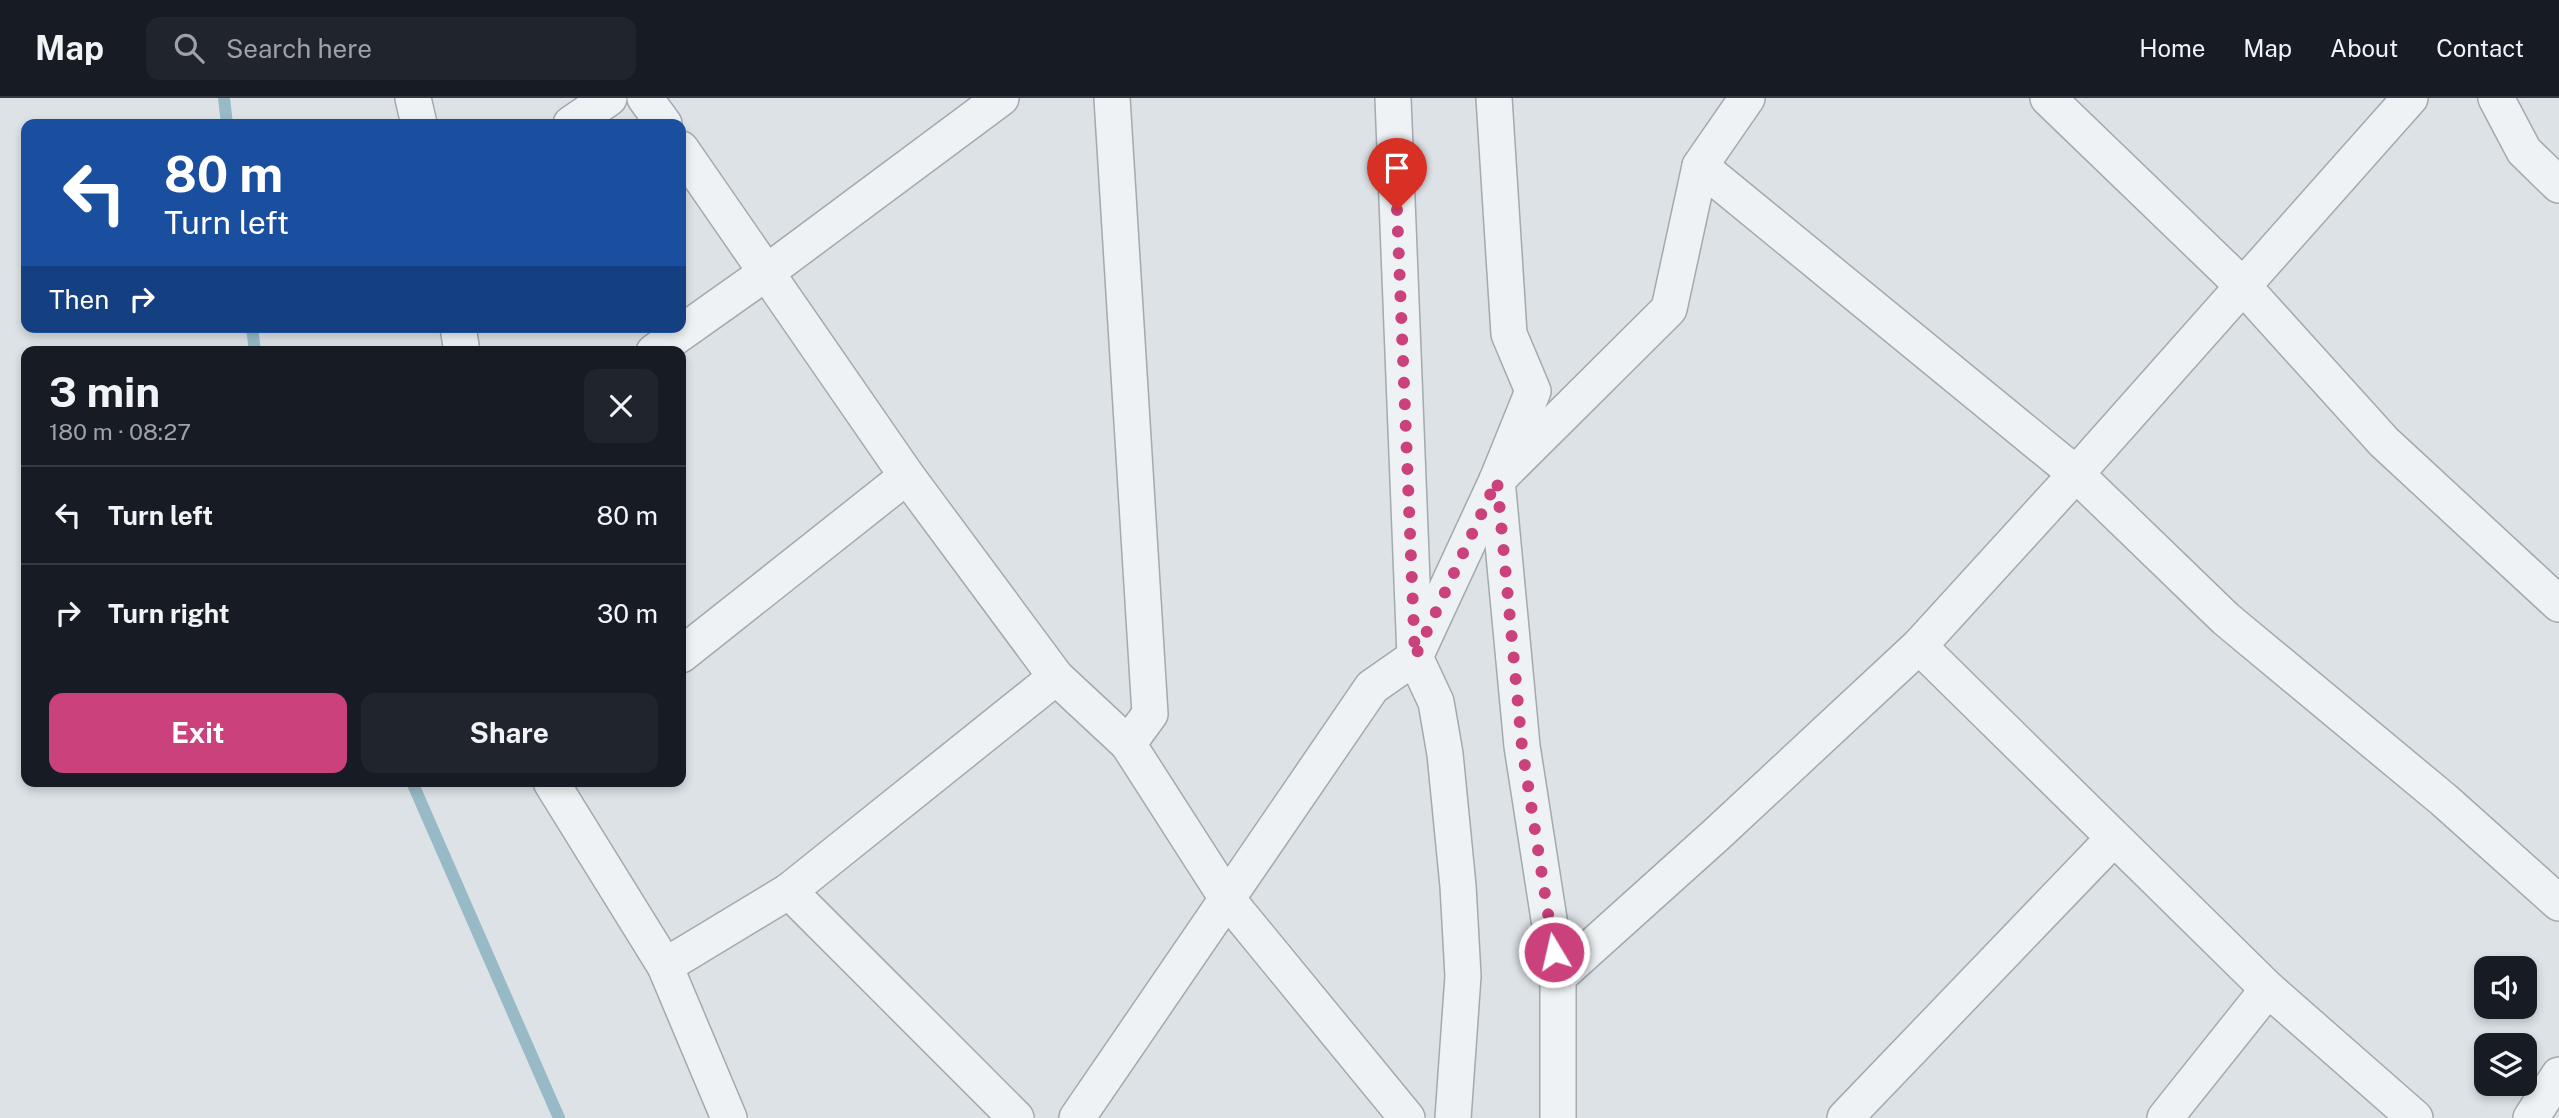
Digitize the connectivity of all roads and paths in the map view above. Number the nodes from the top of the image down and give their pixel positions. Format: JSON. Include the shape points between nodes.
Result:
{"nodes":[{"id":1,"x":412,"y":98,"type":"edge"},
{"id":2,"x":609,"y":98,"type":"edge"},
{"id":3,"x":645,"y":98,"type":"edge"},
{"id":4,"x":1001,"y":98,"type":"edge"},
{"id":5,"x":1112,"y":98,"type":"edge"},
{"id":6,"x":1393,"y":98,"type":"edge"},
{"id":7,"x":1494,"y":98,"type":"edge"},
{"id":8,"x":1746,"y":98,"type":"edge"},
{"id":9,"x":2048,"y":98,"type":"edge"},
{"id":10,"x":2410,"y":98,"type":"edge"},
{"id":11,"x":2496,"y":98,"type":"edge"},
{"id":12,"x":418,"y":119,"type":"edge"},
{"id":13,"x":578,"y":119,"type":"edge"},
{"id":14,"x":660,"y":119,"type":"edge"},
{"id":15,"x":686,"y":156,"type":"edge"},
{"id":16,"x":1700,"y":166,"type":"junction"},
{"id":17,"x":2559,"y":184,"type":"edge"},
{"id":18,"x":767,"y":272,"type":"junction"},
{"id":19,"x":2242,"y":285,"type":"junction"},
{"id":20,"x":686,"y":329,"type":"edge"},
{"id":21,"x":681,"y":333,"type":"edge"},
{"id":22,"x":662,"y":346,"type":"edge"},
{"id":23,"x":2076,"y":474,"type":"junction"},
{"id":24,"x":907,"y":476,"type":"junction"},
{"id":25,"x":1497,"y":480,"type":"junction"},
{"id":26,"x":2559,"y":604,"type":"edge"},
{"id":27,"x":1919,"y":646,"type":"junction"},
{"id":28,"x":686,"y":650,"type":"edge"},
{"id":29,"x":1415,"y":657,"type":"junction"},
{"id":30,"x":1056,"y":677,"type":"junction"},
{"id":31,"x":1128,"y":744,"type":"junction"},
{"id":32,"x":554,"y":787,"type":"edge"},
{"id":33,"x":2113,"y":839,"type":"junction"},
{"id":34,"x":789,"y":891,"type":"junction"},
{"id":35,"x":1228,"y":900,"type":"junction"},
{"id":36,"x":2559,"y":903,"type":"edge"},
{"id":37,"x":665,"y":966,"type":"junction"},
{"id":38,"x":1558,"y":977,"type":"junction"},
{"id":39,"x":2268,"y":989,"type":"junction"},
{"id":40,"x":2559,"y":1075,"type":"edge"},
{"id":41,"x":729,"y":1118,"type":"edge"},
{"id":42,"x":1016,"y":1118,"type":"edge"},
{"id":43,"x":1077,"y":1118,"type":"edge"},
{"id":44,"x":1408,"y":1118,"type":"edge"},
{"id":45,"x":1453,"y":1118,"type":"edge"},
{"id":46,"x":1558,"y":1118,"type":"edge"},
{"id":47,"x":1845,"y":1118,"type":"edge"},
{"id":48,"x":2165,"y":1118,"type":"edge"},
{"id":49,"x":2415,"y":1118,"type":"edge"},
{"id":50,"x":2531,"y":1118,"type":"edge"}],
"edges":[{"from":1,"to":12,"type":"street"},
{"from":2,"to":13,"type":"street"},
{"from":3,"to":14,"type":"street"},
{"from":4,"to":18,"type":"street"},
{"from":5,"to":31,"type":"street","via":[[1150,714]]},
{"from":6,"to":29,"type":"street"},
{"from":7,"to":25,"type":"street","via":[[1509,334],[1533,391]]},
{"from":8,"to":16,"type":"street"},
{"from":9,"to":19,"type":"street"},
{"from":10,"to":19,"type":"street"},
{"from":11,"to":17,"type":"street","via":[[2524,151]]},
{"from":15,"to":18,"type":"street"},
{"from":16,"to":23,"type":"street"},
{"from":16,"to":25,"type":"street","via":[[1669,309]]},
{"from":18,"to":20,"type":"street"},
{"from":18,"to":24,"type":"street"},
{"from":19,"to":23,"type":"street"},
{"from":19,"to":26,"type":"street","via":[[2384,442]]},
{"from":21,"to":22,"type":"street"},
{"from":23,"to":27,"type":"street"},
{"from":23,"to":36,"type":"street","via":[[2226,619],[2444,800]]},
{"from":24,"to":28,"type":"street"},
{"from":24,"to":30,"type":"street"},
{"from":25,"to":29,"type":"street"},
{"from":25,"to":38,"type":"street","via":[[1522,747]]},
{"from":27,"to":33,"type":"street"},
{"from":27,"to":38,"type":"street"},
{"from":29,"to":35,"type":"street","via":[[1372,687]]},
{"from":29,"to":45,"type":"street","via":[[1436,702],[1458,886],[1463,976]]},
{"from":30,"to":31,"type":"street"},
{"from":30,"to":34,"type":"street"},
{"from":31,"to":35,"type":"street"},
{"from":32,"to":37,"type":"street"},
{"from":33,"to":39,"type":"street"},
{"from":33,"to":47,"type":"street"},
{"from":34,"to":37,"type":"street"},
{"from":34,"to":42,"type":"street"},
{"from":35,"to":43,"type":"street"},
{"from":35,"to":44,"type":"street"},
{"from":37,"to":41,"type":"street"},
{"from":38,"to":46,"type":"street"},
{"from":39,"to":48,"type":"street"},
{"from":39,"to":49,"type":"street"},
{"from":40,"to":50,"type":"street"}]}
